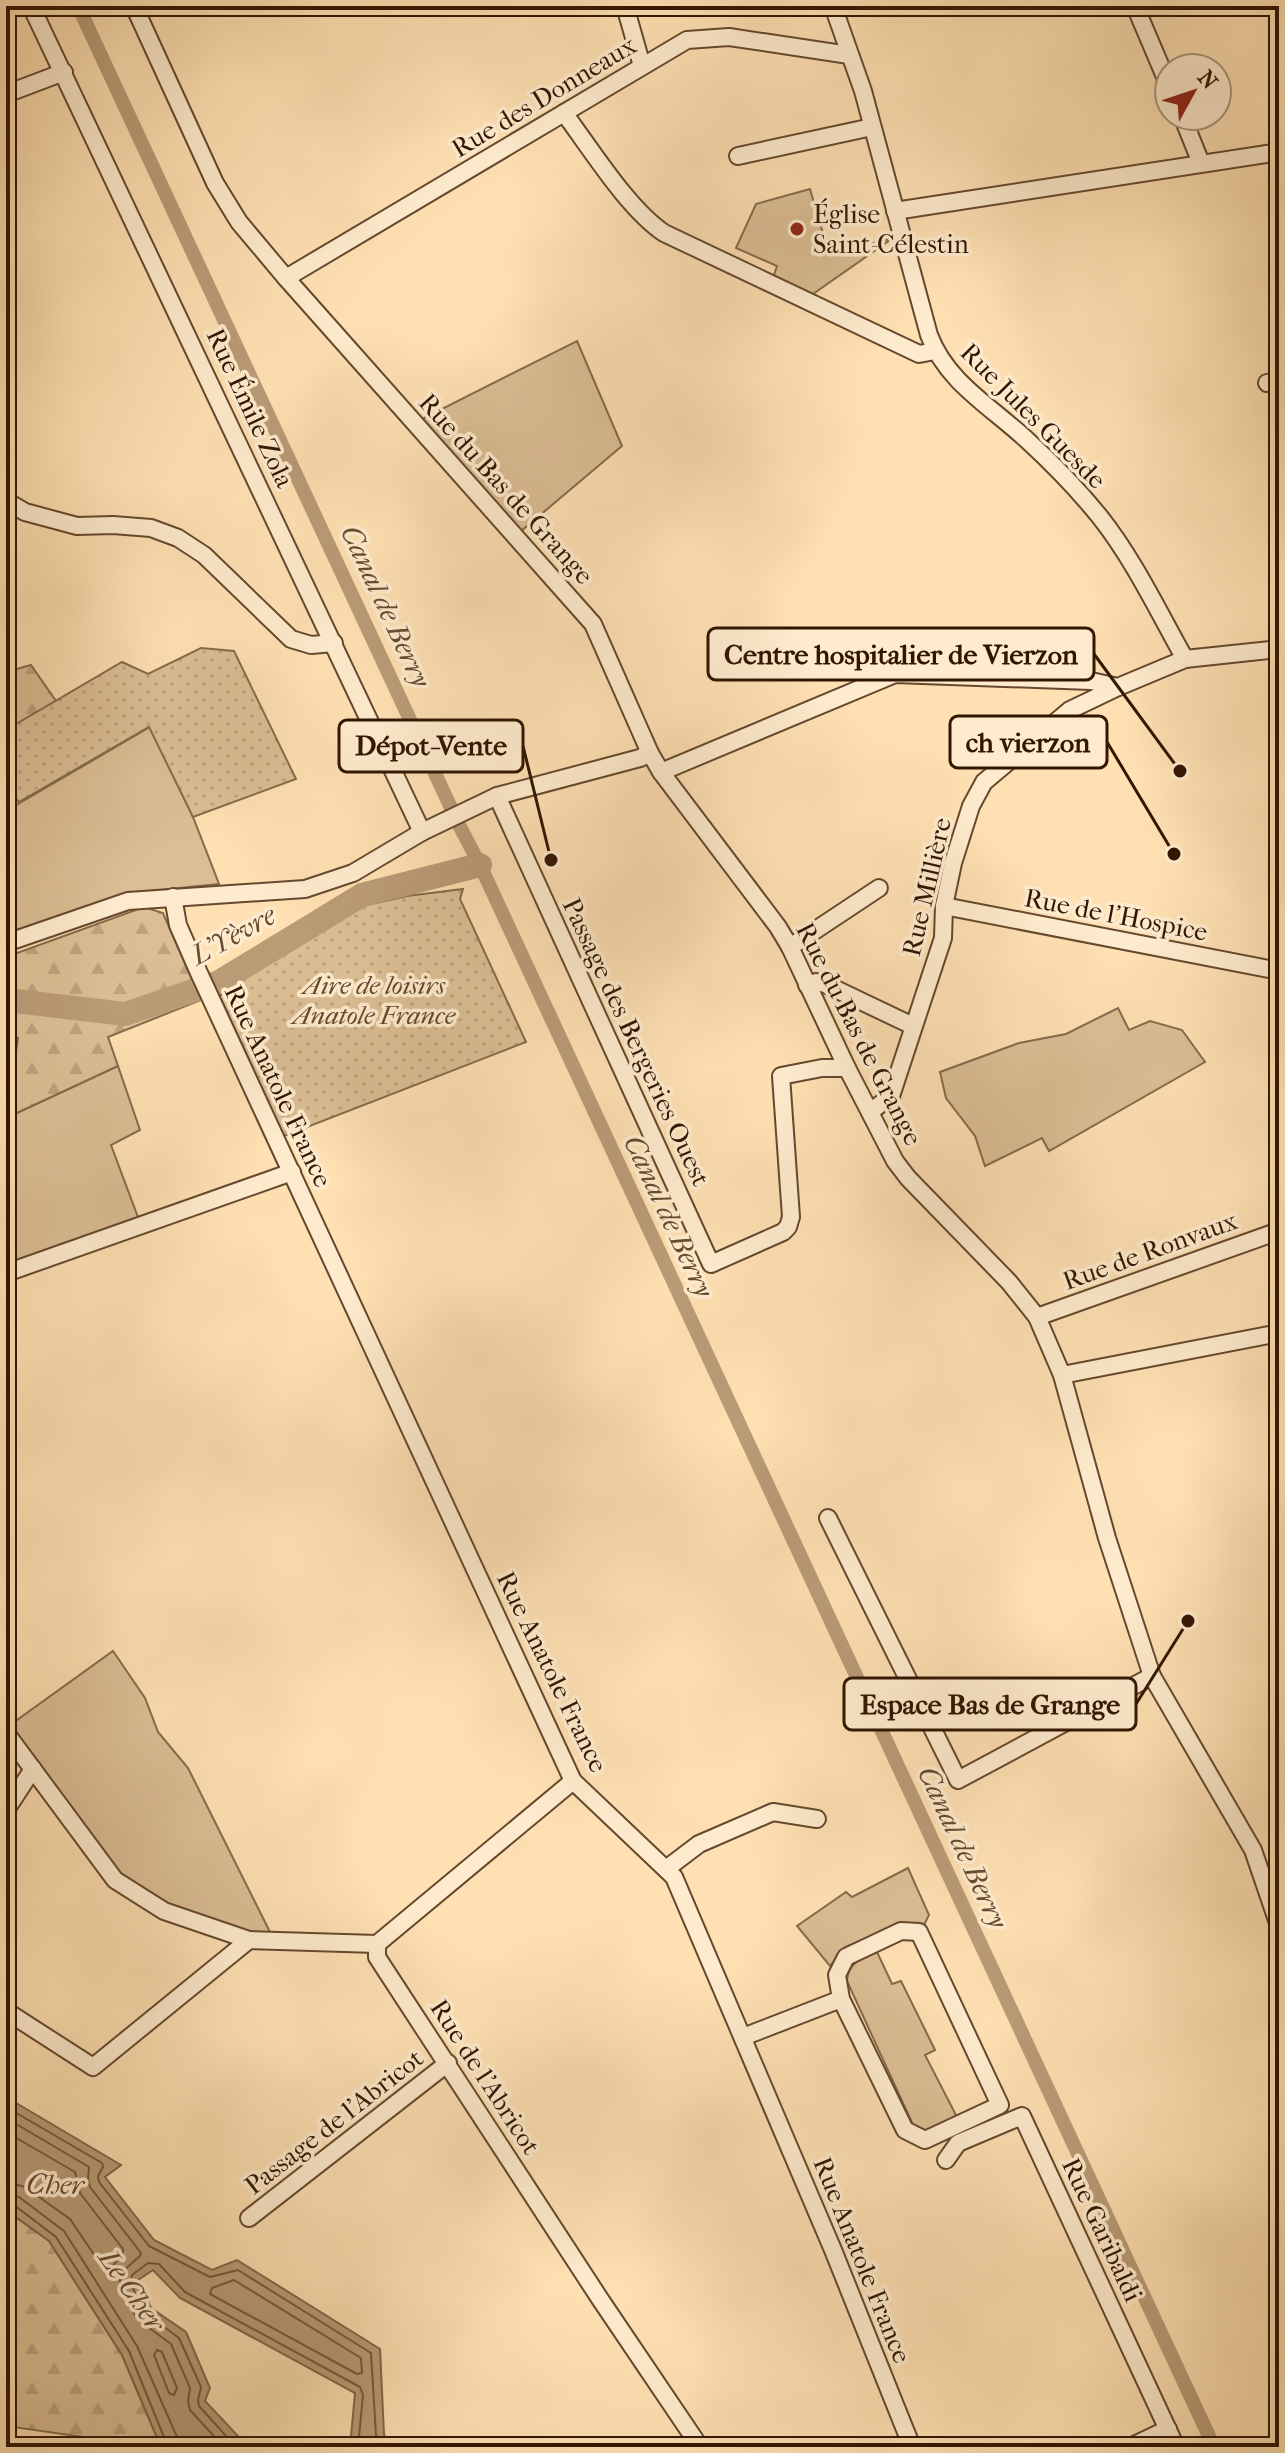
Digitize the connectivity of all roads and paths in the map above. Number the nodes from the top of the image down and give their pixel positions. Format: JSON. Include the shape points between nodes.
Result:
{"nodes":[{"id":1,"x":31,"y":6,"type":"edge"},
{"id":2,"x":134,"y":6,"type":"edge"},
{"id":3,"x":625,"y":6,"type":"edge"},
{"id":4,"x":833,"y":6,"type":"edge"},
{"id":5,"x":1135,"y":6,"type":"edge"},
{"id":6,"x":1155,"y":52,"type":"edge"},
{"id":7,"x":849,"y":55,"type":"junction"},
{"id":8,"x":642,"y":66,"type":"junction"},
{"id":9,"x":64,"y":72,"type":"junction"},
{"id":10,"x":6,"y":94,"type":"edge"},
{"id":11,"x":564,"y":113,"type":"junction"},
{"id":12,"x":872,"y":127,"type":"junction"},
{"id":13,"x":1188,"y":132,"type":"edge"},
{"id":14,"x":1279,"y":152,"type":"edge"},
{"id":15,"x":738,"y":156,"type":"dead end"},
{"id":16,"x":1201,"y":163,"type":"junction"},
{"id":17,"x":895,"y":211,"type":"junction"},
{"id":18,"x":286,"y":278,"type":"junction"},
{"id":19,"x":935,"y":351,"type":"junction"},
{"id":20,"x":6,"y":501,"type":"edge"},
{"id":21,"x":334,"y":643,"type":"junction"},
{"id":22,"x":1279,"y":649,"type":"edge"},
{"id":23,"x":1185,"y":659,"type":"junction"},
{"id":24,"x":1118,"y":687,"type":"junction"},
{"id":25,"x":650,"y":753,"type":"junction"},
{"id":26,"x":661,"y":772,"type":"junction"},
{"id":27,"x":497,"y":796,"type":"junction"},
{"id":28,"x":422,"y":832,"type":"junction"},
{"id":29,"x":879,"y":888,"type":"dead end"},
{"id":30,"x":173,"y":897,"type":"junction"},
{"id":31,"x":944,"y":906,"type":"junction"},
{"id":32,"x":6,"y":943,"type":"edge"},
{"id":33,"x":790,"y":947,"type":"junction"},
{"id":34,"x":1279,"y":971,"type":"edge"},
{"id":35,"x":807,"y":985,"type":"junction"},
{"id":36,"x":913,"y":1026,"type":"junction"},
{"id":37,"x":847,"y":1068,"type":"junction"},
{"id":38,"x":870,"y":1112,"type":"junction"},
{"id":39,"x":292,"y":1172,"type":"junction"},
{"id":40,"x":1279,"y":1231,"type":"edge"},
{"id":41,"x":6,"y":1273,"type":"edge"},
{"id":42,"x":1037,"y":1317,"type":"junction"},
{"id":43,"x":1279,"y":1333,"type":"edge"},
{"id":44,"x":1062,"y":1375,"type":"junction"},
{"id":45,"x":828,"y":1518,"type":"dead end"},
{"id":46,"x":1152,"y":1676,"type":"junction"},
{"id":47,"x":6,"y":1733,"type":"edge"},
{"id":48,"x":33,"y":1769,"type":"junction"},
{"id":49,"x":573,"y":1781,"type":"junction"},
{"id":50,"x":6,"y":1810,"type":"edge"},
{"id":51,"x":817,"y":1819,"type":"dead end"},
{"id":52,"x":666,"y":1869,"type":"junction"},
{"id":53,"x":1279,"y":1926,"type":"edge"},
{"id":54,"x":249,"y":1940,"type":"junction"},
{"id":55,"x":377,"y":1944,"type":"junction"},
{"id":56,"x":841,"y":1999,"type":"junction"},
{"id":57,"x":6,"y":2011,"type":"edge"},
{"id":58,"x":743,"y":2037,"type":"junction"},
{"id":59,"x":448,"y":2063,"type":"junction"},
{"id":60,"x":946,"y":2160,"type":"dead end"},
{"id":61,"x":249,"y":2218,"type":"dead end"},
{"id":62,"x":1168,"y":2429,"type":"junction"},
{"id":63,"x":700,"y":2447,"type":"edge"},
{"id":64,"x":912,"y":2447,"type":"edge"},
{"id":65,"x":1130,"y":2447,"type":"edge"},
{"id":66,"x":1176,"y":2447,"type":"edge"}],
"edges":[{"from":1,"to":9,"type":"street","name":"Rue Émile Zola"},
{"from":2,"to":18,"type":"street","name":"Rue du Bas de Grange","via":[[215,183],[239,222]]},
{"from":3,"to":8,"type":"street"},
{"from":4,"to":7,"type":"street","name":"Rue Jules Guesde"},
{"from":5,"to":6,"type":"street"},
{"from":7,"to":8,"type":"street","name":"Rue des Donneaux","via":[[729,37],[687,40]]},
{"from":7,"to":12,"type":"street","name":"Rue Jules Guesde"},
{"from":8,"to":11,"type":"street","name":"Rue des Donneaux"},
{"from":9,"to":10,"type":"street"},
{"from":9,"to":21,"type":"street","name":"Rue Émile Zola"},
{"from":11,"to":18,"type":"street","name":"Rue des Donneaux"},
{"from":11,"to":19,"type":"street","via":[[633,205],[664,233],[919,354]]},
{"from":12,"to":15,"type":"street"},
{"from":12,"to":17,"type":"street","name":"Rue Jules Guesde"},
{"from":13,"to":16,"type":"street"},
{"from":14,"to":16,"type":"street"},
{"from":16,"to":17,"type":"street"},
{"from":17,"to":19,"type":"street","name":"Rue Jules Guesde"},
{"from":18,"to":25,"type":"street","name":"Rue du Bas de Grange","via":[[593,624]]},
{"from":19,"to":23,"type":"street","name":"Rue Jules Guesde","via":[[947,370],[1029,442],[1099,516],[1129,557]]},
{"from":20,"to":21,"type":"street","via":[[25,512],[77,526],[151,528],[178,538],[204,555],[291,639],[311,645]]},
{"from":21,"to":28,"type":"street","name":"Rue Émile Zola"},
{"from":22,"to":23,"type":"street","name":"Rue Millière"},
{"from":23,"to":24,"type":"street","name":"Rue Millière"},
{"from":24,"to":26,"type":"street","via":[[1091,681],[895,674]]},
{"from":24,"to":31,"type":"street","name":"Rue Millière","via":[[1070,710],[984,782],[971,806]]},
{"from":25,"to":26,"type":"street","name":"Rue du Bas de Grange"},
{"from":25,"to":27,"type":"street"},
{"from":26,"to":33,"type":"street","name":"Rue du Bas de Grange"},
{"from":27,"to":28,"type":"street"},
{"from":27,"to":37,"type":"street","name":"Passage des Bergeries Ouest","via":[[711,1264],[788,1227],[781,1076]]},
{"from":28,"to":30,"type":"street","via":[[353,873],[305,889]]},
{"from":29,"to":33,"type":"street"},
{"from":30,"to":32,"type":"street","via":[[128,901]]},
{"from":30,"to":39,"type":"street","name":"Rue Anatole France","via":[[178,925]]},
{"from":31,"to":34,"type":"street","name":"Rue de l'Hospice"},
{"from":31,"to":36,"type":"street","name":"Rue Millière","via":[[943,938]]},
{"from":33,"to":35,"type":"street","name":"Rue du Bas de Grange"},
{"from":35,"to":36,"type":"street","via":[[825,984]]},
{"from":35,"to":37,"type":"street","name":"Rue du Bas de Grange"},
{"from":36,"to":38,"type":"street","name":"Rue Millière","via":[[891,1096]]},
{"from":37,"to":38,"type":"street","name":"Rue du Bas de Grange"},
{"from":38,"to":42,"type":"street","name":"Rue du Bas de Grange","via":[[908,1178]]},
{"from":39,"to":41,"type":"street"},
{"from":39,"to":49,"type":"street","name":"Rue Anatole France"},
{"from":40,"to":42,"type":"street","name":"Rue de Ronvaux"},
{"from":42,"to":44,"type":"street","name":"Rue du Bas de Grange"},
{"from":43,"to":44,"type":"street"},
{"from":44,"to":46,"type":"street","name":"Rue du Bas de Grange"},
{"from":45,"to":46,"type":"street","via":[[958,1780]]},
{"from":46,"to":53,"type":"street","name":"Rue du Bas de Grange","via":[[1253,1850]]},
{"from":47,"to":48,"type":"street"},
{"from":48,"to":50,"type":"street"},
{"from":48,"to":54,"type":"street","via":[[115,1880],[164,1911]]},
{"from":49,"to":52,"type":"street","name":"Rue Anatole France"},
{"from":49,"to":55,"type":"street"},
{"from":51,"to":52,"type":"street","via":[[773,1812],[699,1844]]},
{"from":52,"to":58,"type":"street","name":"Rue Anatole France"},
{"from":54,"to":55,"type":"street"},
{"from":54,"to":57,"type":"street","via":[[93,2067]]},
{"from":55,"to":59,"type":"street","name":"Rue de l'Abricot","via":[[377,1957]]},
{"from":56,"to":56,"type":"street","via":[[905,2130],[925,2140],[1000,2105],[919,1932],[901,1931],[846,1957],[837,1975]]},
{"from":56,"to":58,"type":"street"},
{"from":58,"to":64,"type":"street","name":"Rue Anatole France"},
{"from":59,"to":61,"type":"street","name":"Passage de l'Abricot"},
{"from":59,"to":63,"type":"street","name":"Rue de l'Abricot"},
{"from":60,"to":62,"type":"street","name":"Rue Garibaldi","via":[[958,2143],[1022,2116]]},
{"from":62,"to":65,"type":"street"},
{"from":62,"to":66,"type":"street","name":"Rue Garibaldi"}]}
